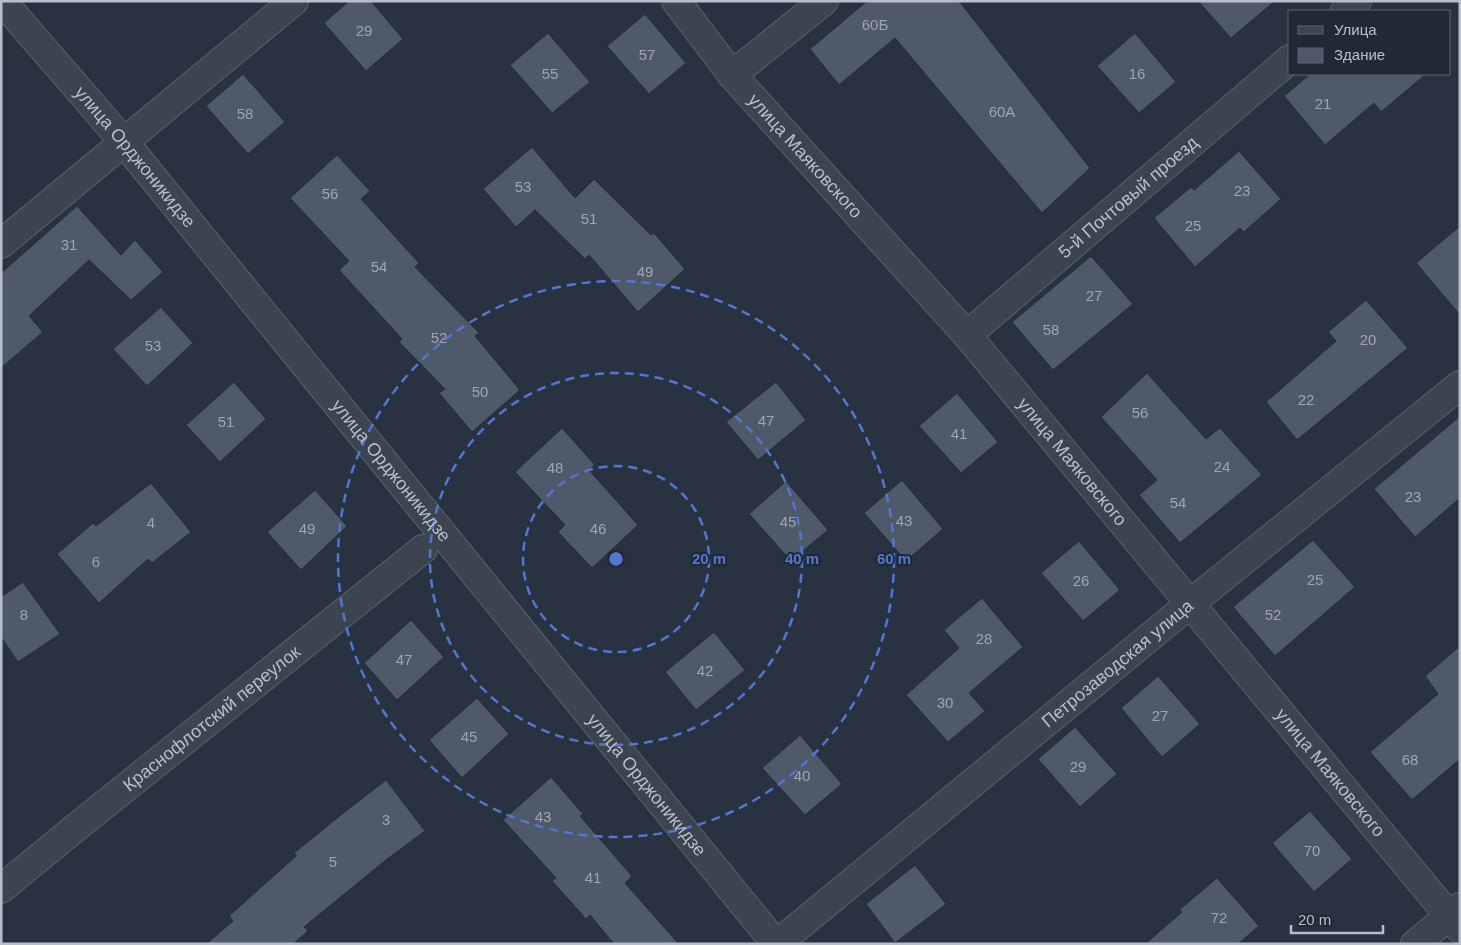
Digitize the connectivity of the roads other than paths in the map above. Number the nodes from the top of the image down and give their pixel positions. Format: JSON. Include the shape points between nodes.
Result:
{"nodes":[{"id":1,"x":2,"y":1,"type":"edge"},
{"id":2,"x":294,"y":1,"type":"edge"},
{"id":3,"x":676,"y":1,"type":"edge"},
{"id":4,"x":824,"y":1,"type":"edge"},
{"id":5,"x":1357,"y":1,"type":"edge"},
{"id":6,"x":1346,"y":10,"type":"edge"},
{"id":7,"x":1288,"y":61,"type":"edge"},
{"id":8,"x":732,"y":75,"type":"junction"},
{"id":9,"x":124,"y":142,"type":"junction"},
{"id":10,"x":1,"y":244,"type":"edge"},
{"id":11,"x":967,"y":335,"type":"junction"},
{"id":12,"x":1460,"y":385,"type":"edge"},
{"id":13,"x":423,"y":549,"type":"dead end"},
{"id":14,"x":1191,"y":603,"type":"junction"},
{"id":15,"x":1,"y":890,"type":"edge"},
{"id":16,"x":1456,"y":917,"type":"edge"},
{"id":17,"x":776,"y":944,"type":"edge"},
{"id":18,"x":1415,"y":944,"type":"edge"}],
"edges":[{"from":1,"to":9,"type":"street","name":"улица Орджоникидзе"},
{"from":2,"to":9,"type":"street"},
{"from":3,"to":8,"type":"street","name":"улица Маяковского"},
{"from":4,"to":8,"type":"street"},
{"from":5,"to":6,"type":"street"},
{"from":7,"to":11,"type":"street","name":"5-й Почтовый проезд"},
{"from":8,"to":11,"type":"street","name":"улица Маяковского"},
{"from":9,"to":10,"type":"street"},
{"from":9,"to":17,"type":"street","name":"улица Орджоникидзе"},
{"from":11,"to":14,"type":"street","name":"улица Маяковского"},
{"from":12,"to":14,"type":"street","name":"Петрозаводская улица"},
{"from":13,"to":15,"type":"street","name":"Краснофлотский переулок"},
{"from":14,"to":16,"type":"street","name":"улица Маяковского"},
{"from":14,"to":17,"type":"street","name":"Петрозаводская улица"},
{"from":16,"to":18,"type":"street"}]}
